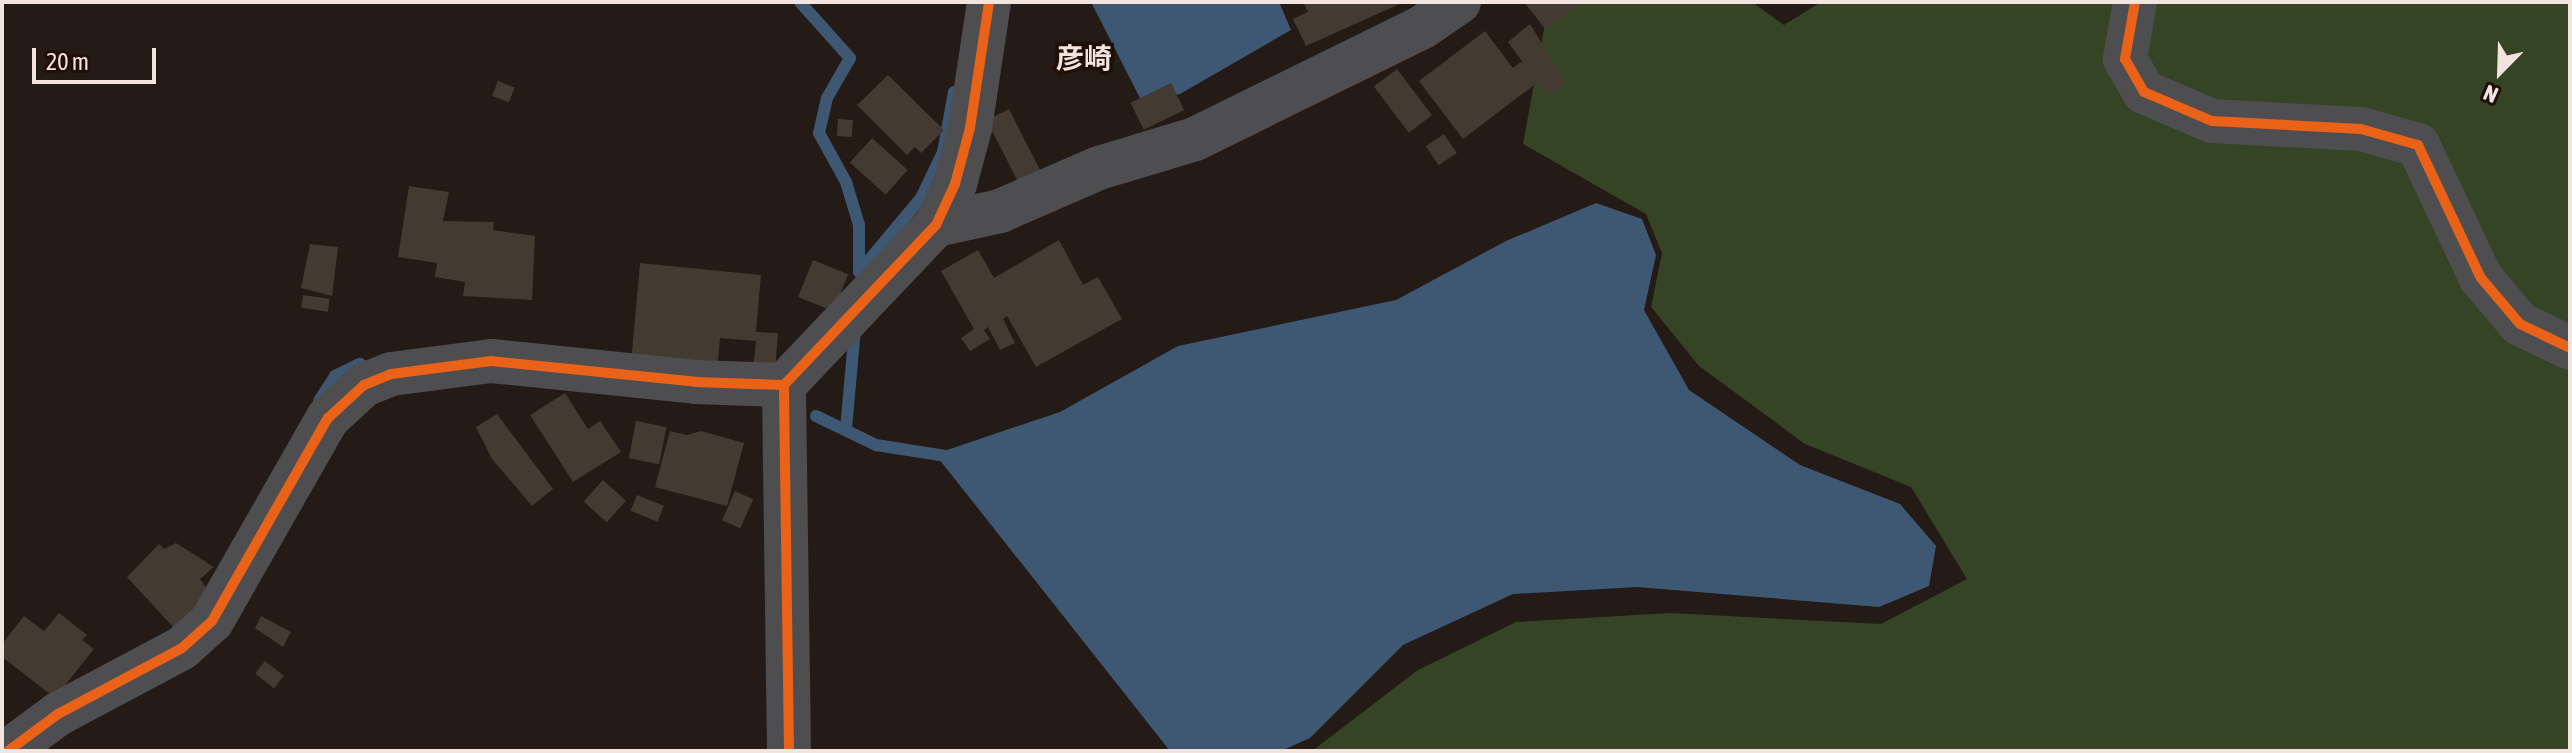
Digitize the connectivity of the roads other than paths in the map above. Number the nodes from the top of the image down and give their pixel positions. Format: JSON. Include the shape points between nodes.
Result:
{"nodes":[{"id":1,"x":989,"y":2,"type":"edge"},
{"id":2,"x":1459,"y":2,"type":"edge"},
{"id":3,"x":2135,"y":2,"type":"edge"},
{"id":4,"x":936,"y":225,"type":"junction"},
{"id":5,"x":2570,"y":348,"type":"edge"},
{"id":6,"x":784,"y":385,"type":"junction"},
{"id":7,"x":8,"y":751,"type":"edge"},
{"id":8,"x":789,"y":751,"type":"edge"}],
"edges":[{"from":1,"to":4,"type":"street","via":[[970,128],[955,184]]},
{"from":2,"to":4,"type":"street","via":[[1421,28],[1195,139],[1099,168],[1000,211]]},
{"from":3,"to":5,"type":"street","via":[[2125,59],[2144,92],[2212,121],[2361,129],[2418,145],[2481,278],[2520,324]]},
{"from":4,"to":6,"type":"street"},
{"from":6,"to":7,"type":"street","via":[[696,382],[491,361],[391,374],[364,385],[328,418],[212,621],[182,648],[58,714]]},
{"from":6,"to":8,"type":"street"}]}
